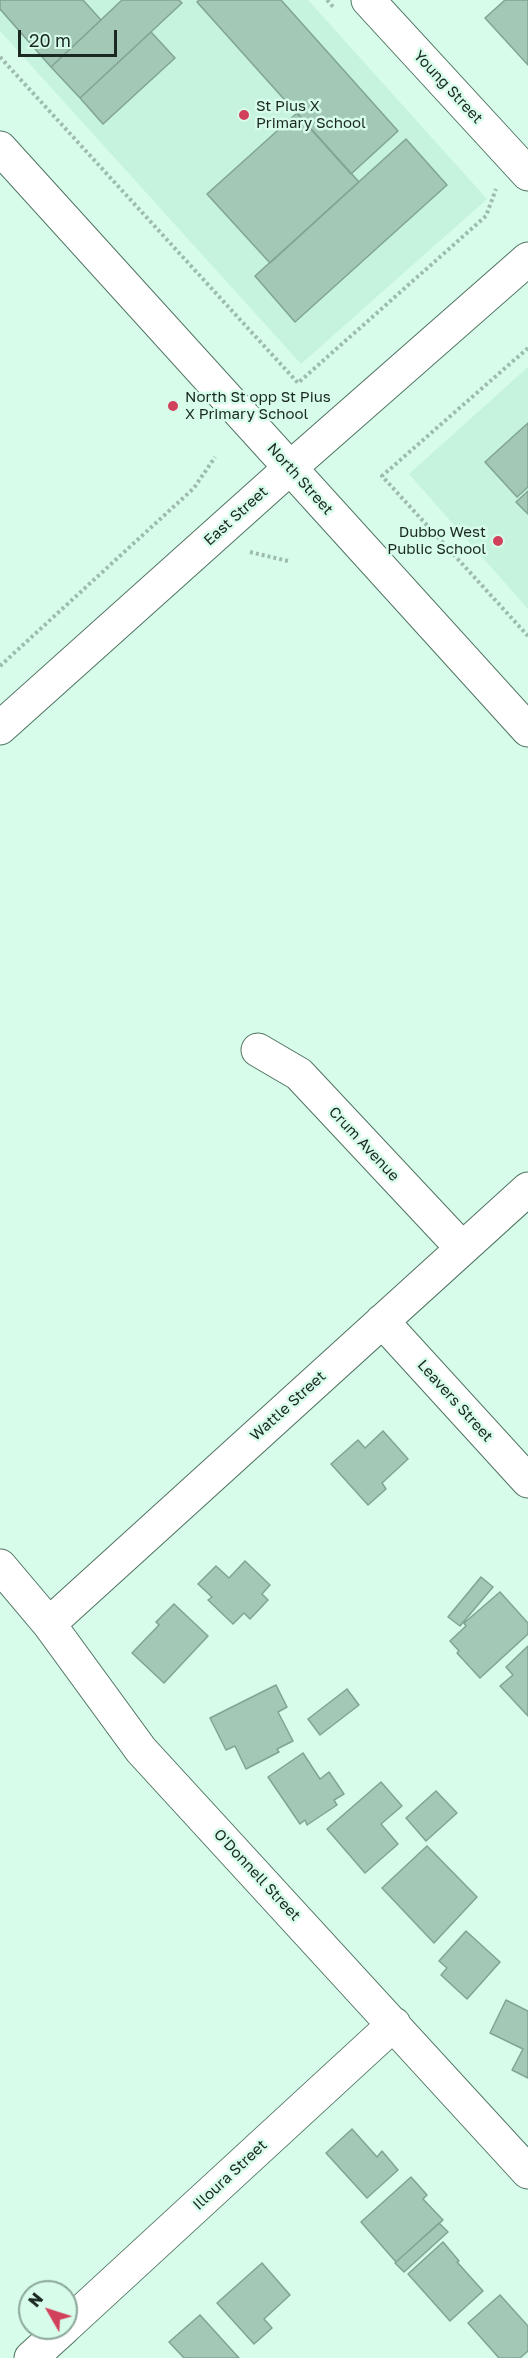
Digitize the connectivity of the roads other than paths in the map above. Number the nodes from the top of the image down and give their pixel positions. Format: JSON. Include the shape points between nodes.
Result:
{"nodes":[{"id":1,"x":368,"y":0,"type":"edge"},
{"id":2,"x":0,"y":148,"type":"edge"},
{"id":3,"x":524,"y":169,"type":"edge"},
{"id":4,"x":528,"y":259,"type":"edge"},
{"id":5,"x":290,"y":468,"type":"junction"},
{"id":6,"x":0,"y":728,"type":"edge"},
{"id":7,"x":528,"y":730,"type":"edge"},
{"id":8,"x":258,"y":1050,"type":"dead end"},
{"id":9,"x":528,"y":1189,"type":"edge"},
{"id":10,"x":462,"y":1248,"type":"junction"},
{"id":11,"x":382,"y":1320,"type":"junction"},
{"id":12,"x":528,"y":1481,"type":"edge"},
{"id":13,"x":0,"y":1566,"type":"edge"},
{"id":14,"x":49,"y":1624,"type":"junction"},
{"id":15,"x":394,"y":2024,"type":"junction"},
{"id":16,"x":528,"y":2172,"type":"edge"},
{"id":17,"x":78,"y":2315,"type":"edge"},
{"id":18,"x":51,"y":2340,"type":"edge"},
{"id":19,"x":31,"y":2358,"type":"edge"}],
"edges":[{"from":1,"to":3,"type":"street","name":"Young Street"},
{"from":2,"to":5,"type":"street","name":"North Street"},
{"from":4,"to":5,"type":"street","name":"East Street"},
{"from":5,"to":6,"type":"street","name":"East Street"},
{"from":5,"to":7,"type":"street","name":"North Street"},
{"from":8,"to":10,"type":"street","name":"Crum Avenue","via":[[298,1074]]},
{"from":9,"to":10,"type":"street","name":"Wattle Street"},
{"from":10,"to":11,"type":"street","name":"Wattle Street"},
{"from":11,"to":12,"type":"street","name":"Leavers Street"},
{"from":11,"to":14,"type":"street","name":"Wattle Street"},
{"from":13,"to":14,"type":"street","name":"O'Donnell Street"},
{"from":14,"to":15,"type":"street","name":"O'Donnell Street","via":[[141,1750]]},
{"from":15,"to":16,"type":"street","name":"O'Donnell Street"},
{"from":15,"to":17,"type":"street","name":"Illoura Street"},
{"from":18,"to":19,"type":"street","name":"Illoura Street"}]}
